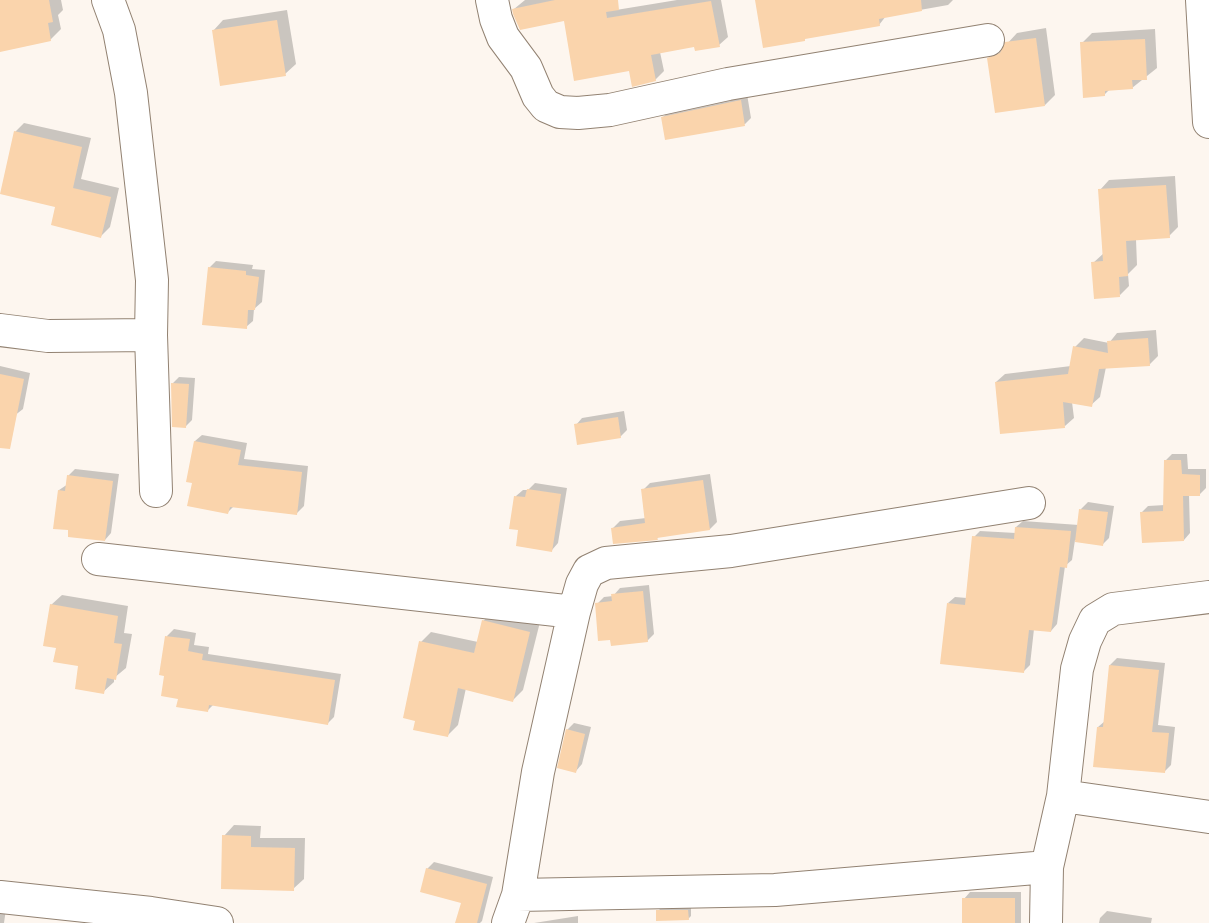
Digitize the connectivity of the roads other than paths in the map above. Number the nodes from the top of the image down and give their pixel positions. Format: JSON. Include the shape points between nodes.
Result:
{"nodes":[{"id":1,"x":108,"y":0,"type":"edge"},
{"id":2,"x":492,"y":0,"type":"edge"},
{"id":3,"x":1202,"y":0,"type":"edge"},
{"id":4,"x":988,"y":40,"type":"dead end"},
{"id":5,"x":1209,"y":122,"type":"edge"},
{"id":6,"x":0,"y":330,"type":"edge"},
{"id":7,"x":151,"y":335,"type":"junction"},
{"id":8,"x":156,"y":491,"type":"dead end"},
{"id":9,"x":1029,"y":503,"type":"dead end"},
{"id":10,"x":98,"y":559,"type":"dead end"},
{"id":11,"x":1209,"y":597,"type":"edge"},
{"id":12,"x":574,"y":612,"type":"junction"},
{"id":13,"x":1063,"y":796,"type":"junction"},
{"id":14,"x":1209,"y":816,"type":"edge"},
{"id":15,"x":1047,"y":867,"type":"junction"},
{"id":16,"x":0,"y":897,"type":"edge"},
{"id":17,"x":513,"y":909,"type":"edge"},
{"id":18,"x":217,"y":923,"type":"edge"},
{"id":19,"x":1046,"y":923,"type":"edge"}],
"edges":[{"from":1,"to":7,"type":"street","via":[[119,30],[131,93],[152,280]]},
{"from":2,"to":4,"type":"street","via":[[503,37],[526,68],[538,96],[546,106],[560,112],[610,110],[728,84]]},
{"from":3,"to":5,"type":"street"},
{"from":6,"to":7,"type":"street","via":[[48,336]]},
{"from":7,"to":8,"type":"street"},
{"from":9,"to":12,"type":"street","via":[[731,550],[606,563],[589,571]]},
{"from":10,"to":12,"type":"street"},
{"from":11,"to":13,"type":"street","via":[[1113,609],[1095,620],[1077,669]]},
{"from":12,"to":17,"type":"street","via":[[538,772]]},
{"from":13,"to":14,"type":"street"},
{"from":13,"to":15,"type":"street"},
{"from":15,"to":17,"type":"street"},
{"from":15,"to":19,"type":"street"},
{"from":16,"to":18,"type":"street"}]}
